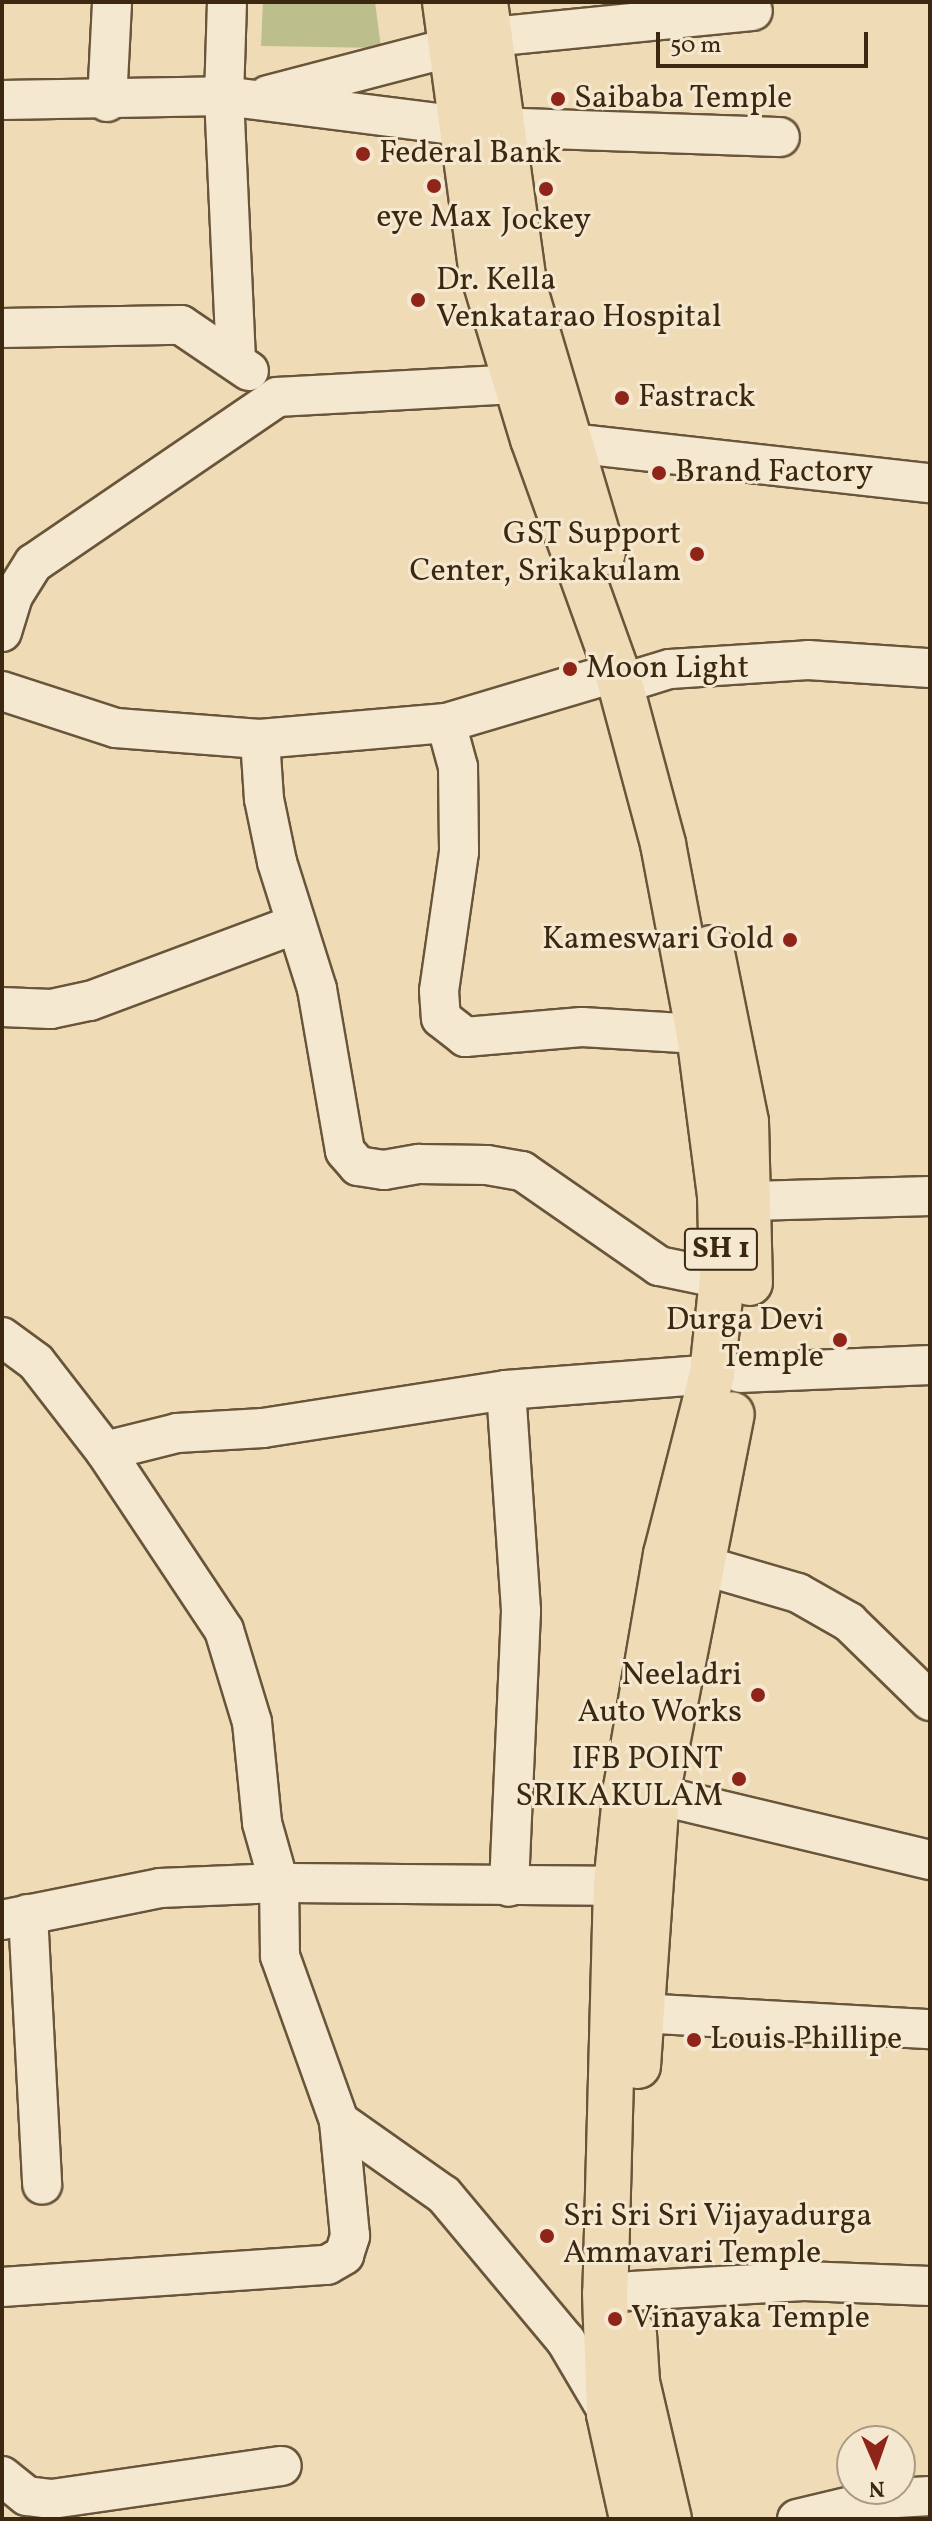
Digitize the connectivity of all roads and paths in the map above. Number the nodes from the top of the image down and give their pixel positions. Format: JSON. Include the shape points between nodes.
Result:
{"nodes":[{"id":1,"x":112,"y":2,"type":"edge"},
{"id":2,"x":227,"y":2,"type":"edge"},
{"id":3,"x":445,"y":2,"type":"edge"},
{"id":4,"x":753,"y":11,"type":"dead end"},
{"id":5,"x":476,"y":29,"type":"edge"},
{"id":6,"x":237,"y":98,"type":"junction"},
{"id":7,"x":2,"y":100,"type":"edge"},
{"id":8,"x":107,"y":102,"type":"junction"},
{"id":9,"x":483,"y":126,"type":"junction"},
{"id":10,"x":780,"y":137,"type":"dead end"},
{"id":11,"x":2,"y":328,"type":"edge"},
{"id":12,"x":236,"y":360,"type":"junction"},
{"id":13,"x":515,"y":384,"type":"junction"},
{"id":14,"x":277,"y":397,"type":"junction"},
{"id":15,"x":571,"y":443,"type":"junction"},
{"id":16,"x":930,"y":483,"type":"edge"},
{"id":17,"x":8,"y":596,"type":"edge"},
{"id":18,"x":2,"y":632,"type":"edge"},
{"id":19,"x":930,"y":668,"type":"edge"},
{"id":20,"x":628,"y":675,"type":"junction"},
{"id":21,"x":2,"y":691,"type":"edge"},
{"id":22,"x":446,"y":723,"type":"junction"},
{"id":23,"x":260,"y":739,"type":"junction"},
{"id":24,"x":296,"y":924,"type":"junction"},
{"id":25,"x":2,"y":1007,"type":"edge"},
{"id":26,"x":699,"y":1034,"type":"junction"},
{"id":27,"x":930,"y":1196,"type":"edge"},
{"id":28,"x":752,"y":1201,"type":"junction"},
{"id":29,"x":722,"y":1279,"type":"junction"},
{"id":30,"x":2,"y":1337,"type":"edge"},
{"id":31,"x":930,"y":1365,"type":"edge"},
{"id":32,"x":726,"y":1373,"type":"junction"},
{"id":33,"x":506,"y":1390,"type":"junction"},
{"id":34,"x":105,"y":1451,"type":"junction"},
{"id":35,"x":702,"y":1565,"type":"junction"},
{"id":36,"x":930,"y":1701,"type":"edge"},
{"id":37,"x":657,"y":1795,"type":"junction"},
{"id":38,"x":930,"y":1860,"type":"edge"},
{"id":39,"x":279,"y":1883,"type":"junction"},
{"id":40,"x":616,"y":1886,"type":"junction"},
{"id":41,"x":509,"y":1887,"type":"junction"},
{"id":42,"x":15,"y":1917,"type":"edge"},
{"id":43,"x":640,"y":2013,"type":"junction"},
{"id":44,"x":930,"y":2029,"type":"edge"},
{"id":45,"x":339,"y":2121,"type":"junction"},
{"id":46,"x":42,"y":2185,"type":"dead end"},
{"id":47,"x":930,"y":2286,"type":"edge"},
{"id":48,"x":2,"y":2287,"type":"edge"},
{"id":49,"x":632,"y":2291,"type":"junction"},
{"id":50,"x":627,"y":2417,"type":"junction"},
{"id":51,"x":282,"y":2466,"type":"dead end"},
{"id":52,"x":2,"y":2476,"type":"edge"},
{"id":53,"x":930,"y":2496,"type":"edge"},
{"id":54,"x":883,"y":2509,"type":"edge"},
{"id":55,"x":632,"y":2519,"type":"edge"},
{"id":56,"x":669,"y":2519,"type":"edge"},
{"id":57,"x":797,"y":2519,"type":"edge"}],
"edges":[{"from":1,"to":8,"type":"street"},
{"from":2,"to":6,"type":"street"},
{"from":3,"to":5,"type":"main road","number":"SH 1"},
{"from":4,"to":5,"type":"street"},
{"from":5,"to":6,"type":"street"},
{"from":5,"to":9,"type":"main road","number":"SH 1"},
{"from":6,"to":8,"type":"street"},
{"from":6,"to":9,"type":"street"},
{"from":6,"to":12,"type":"street"},
{"from":7,"to":8,"type":"street"},
{"from":9,"to":10,"type":"street"},
{"from":9,"to":13,"type":"main road","number":"SH 1","via":[[481,267]]},
{"from":9,"to":15,"type":"main road","number":"SH 1"},
{"from":11,"to":12,"type":"street","via":[[181,325]]},
{"from":12,"to":14,"type":"street"},
{"from":13,"to":14,"type":"street"},
{"from":13,"to":20,"type":"main road","number":"SH 1"},
{"from":14,"to":17,"type":"street","via":[[34,563]]},
{"from":15,"to":16,"type":"street"},
{"from":15,"to":20,"type":"main road","number":"SH 1"},
{"from":17,"to":18,"type":"street"},
{"from":19,"to":20,"type":"street","via":[[808,660]]},
{"from":20,"to":22,"type":"street"},
{"from":20,"to":26,"type":"main road","number":"SH 1"},
{"from":20,"to":28,"type":"main road","number":"SH 1","via":[[731,1029]]},
{"from":21,"to":23,"type":"street","via":[[116,728]]},
{"from":22,"to":23,"type":"street"},
{"from":22,"to":26,"type":"street","via":[[458,767],[459,852],[439,991],[441,1018],[465,1037],[582,1027]]},
{"from":23,"to":24,"type":"street","via":[[267,811]]},
{"from":24,"to":25,"type":"street","via":[[90,1001],[51,1009]]},
{"from":24,"to":29,"type":"street","via":[[317,989],[345,1151],[358,1166],[384,1170],[419,1164],[487,1165],[522,1171],[659,1266]]},
{"from":26,"to":29,"type":"main road","number":"SH 1","via":[[720,1195]]},
{"from":27,"to":28,"type":"street"},
{"from":28,"to":32,"type":"main road","number":"SH 1","via":[[750,1295]]},
{"from":29,"to":32,"type":"main road","number":"SH 1"},
{"from":30,"to":34,"type":"street","via":[[36,1362]]},
{"from":31,"to":32,"type":"street"},
{"from":32,"to":33,"type":"street"},
{"from":32,"to":35,"type":"main road","number":"SH 1"},
{"from":32,"to":40,"type":"main road","number":"SH 1","via":[[666,1554],[626,1787]]},
{"from":33,"to":34,"type":"street","via":[[263,1428],[177,1433]]},
{"from":33,"to":41,"type":"street","via":[[521,1611]]},
{"from":34,"to":39,"type":"street","via":[[224,1630],[252,1722],[262,1823]]},
{"from":35,"to":36,"type":"street","via":[[798,1593],[849,1622]]},
{"from":35,"to":37,"type":"main road","number":"SH 1"},
{"from":37,"to":38,"type":"street"},
{"from":37,"to":43,"type":"main road","number":"SH 1"},
{"from":39,"to":41,"type":"street"},
{"from":39,"to":42,"type":"street","via":[[160,1888]]},
{"from":39,"to":45,"type":"street","via":[[280,1956]]},
{"from":40,"to":41,"type":"street"},
{"from":40,"to":50,"type":"main road","number":"SH 1","via":[[605,2293]]},
{"from":42,"to":46,"type":"street"},
{"from":43,"to":44,"type":"street"},
{"from":43,"to":49,"type":"main road","number":"SH 1"},
{"from":45,"to":48,"type":"street","via":[[350,2236],[344,2255],[327,2265]]},
{"from":45,"to":50,"type":"street","via":[[444,2195]]},
{"from":47,"to":49,"type":"street","via":[[804,2281]]},
{"from":49,"to":50,"type":"main road","number":"SH 1"},
{"from":50,"to":55,"type":"main road","number":"SH 1"},
{"from":50,"to":56,"type":"main road","number":"SH 1"},
{"from":51,"to":52,"type":"street","via":[[52,2499],[27,2496]]},
{"from":53,"to":54,"type":"street"},
{"from":54,"to":57,"type":"street"}]}
